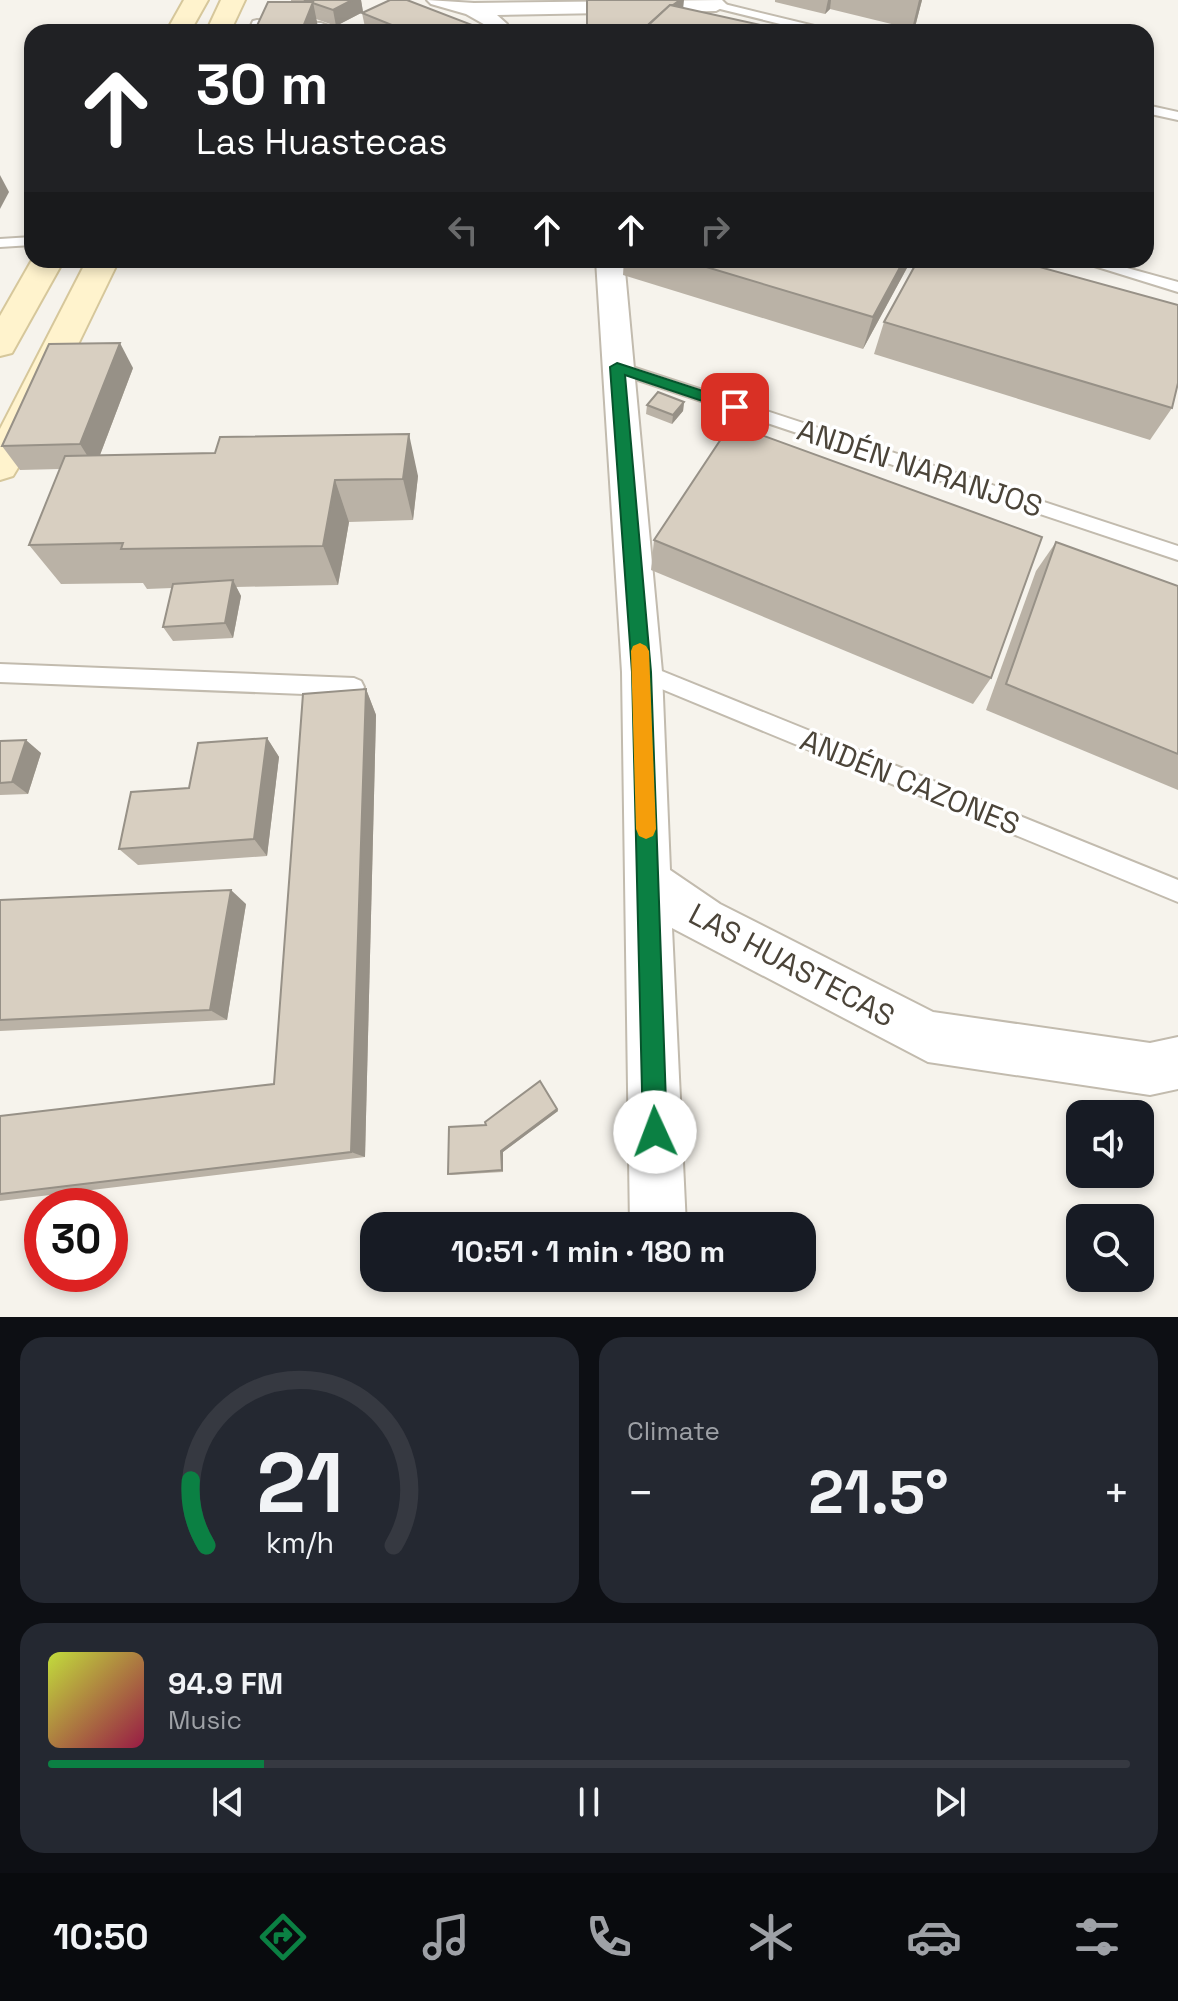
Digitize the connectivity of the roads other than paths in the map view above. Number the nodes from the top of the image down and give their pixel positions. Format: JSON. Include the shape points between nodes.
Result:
{"nodes":[{"id":1,"x":196,"y":0,"type":"edge"},
{"id":2,"x":233,"y":0,"type":"edge"},
{"id":3,"x":438,"y":0,"type":"edge"},
{"id":4,"x":720,"y":3,"type":"edge"},
{"id":5,"x":579,"y":6,"type":"junction"},
{"id":6,"x":474,"y":9,"type":"junction"},
{"id":7,"x":182,"y":24,"type":"edge"},
{"id":8,"x":222,"y":24,"type":"edge"},
{"id":9,"x":257,"y":24,"type":"edge"},
{"id":10,"x":278,"y":24,"type":"edge"},
{"id":11,"x":496,"y":24,"type":"edge"},
{"id":12,"x":577,"y":24,"type":"edge"},
{"id":13,"x":797,"y":24,"type":"edge"},
{"id":14,"x":1154,"y":111,"type":"edge"},
{"id":15,"x":1178,"y":116,"type":"edge"},
{"id":16,"x":24,"y":242,"type":"edge"},
{"id":17,"x":0,"y":243,"type":"edge"},
{"id":18,"x":44,"y":268,"type":"edge"},
{"id":19,"x":99,"y":268,"type":"edge"},
{"id":20,"x":611,"y":268,"type":"edge"},
{"id":21,"x":1110,"y":268,"type":"edge"},
{"id":22,"x":1178,"y":287,"type":"edge"},
{"id":23,"x":0,"y":345,"type":"edge"},
{"id":24,"x":617,"y":367,"type":"junction"},
{"id":25,"x":0,"y":466,"type":"edge"},
{"id":26,"x":1178,"y":553,"type":"edge"},
{"id":27,"x":642,"y":672,"type":"junction"},
{"id":28,"x":0,"y":673,"type":"edge"},
{"id":29,"x":354,"y":687,"type":"edge"},
{"id":30,"x":647,"y":882,"type":"junction"},
{"id":31,"x":1178,"y":891,"type":"edge"},
{"id":32,"x":1178,"y":1063,"type":"edge"},
{"id":33,"x":658,"y":1212,"type":"edge"}],
"edges":[{"from":1,"to":7,"type":"main road"},
{"from":2,"to":8,"type":"main road"},
{"from":3,"to":6,"type":"street"},
{"from":4,"to":5,"type":"street"},
{"from":4,"to":13,"type":"lane"},
{"from":5,"to":6,"type":"street"},
{"from":5,"to":12,"type":"street"},
{"from":6,"to":11,"type":"street"},
{"from":9,"to":10,"type":"lane"},
{"from":14,"to":15,"type":"lane"},
{"from":16,"to":17,"type":"lane"},
{"from":18,"to":19,"type":"main road"},
{"from":18,"to":23,"type":"main road"},
{"from":19,"to":25,"type":"main road"},
{"from":20,"to":24,"type":"street"},
{"from":21,"to":22,"type":"lane"},
{"from":24,"to":26,"type":"lane","name":"ANDÉN NARANJOS"},
{"from":24,"to":27,"type":"street"},
{"from":27,"to":30,"type":"street"},
{"from":27,"to":31,"type":"lane","name":"ANDÉN CAZONES"},
{"from":28,"to":29,"type":"lane"},
{"from":30,"to":32,"type":"street","name":"LAS HUASTECAS","via":[[703,921],[928,1037],[1150,1069]]},
{"from":30,"to":33,"type":"street"}]}
